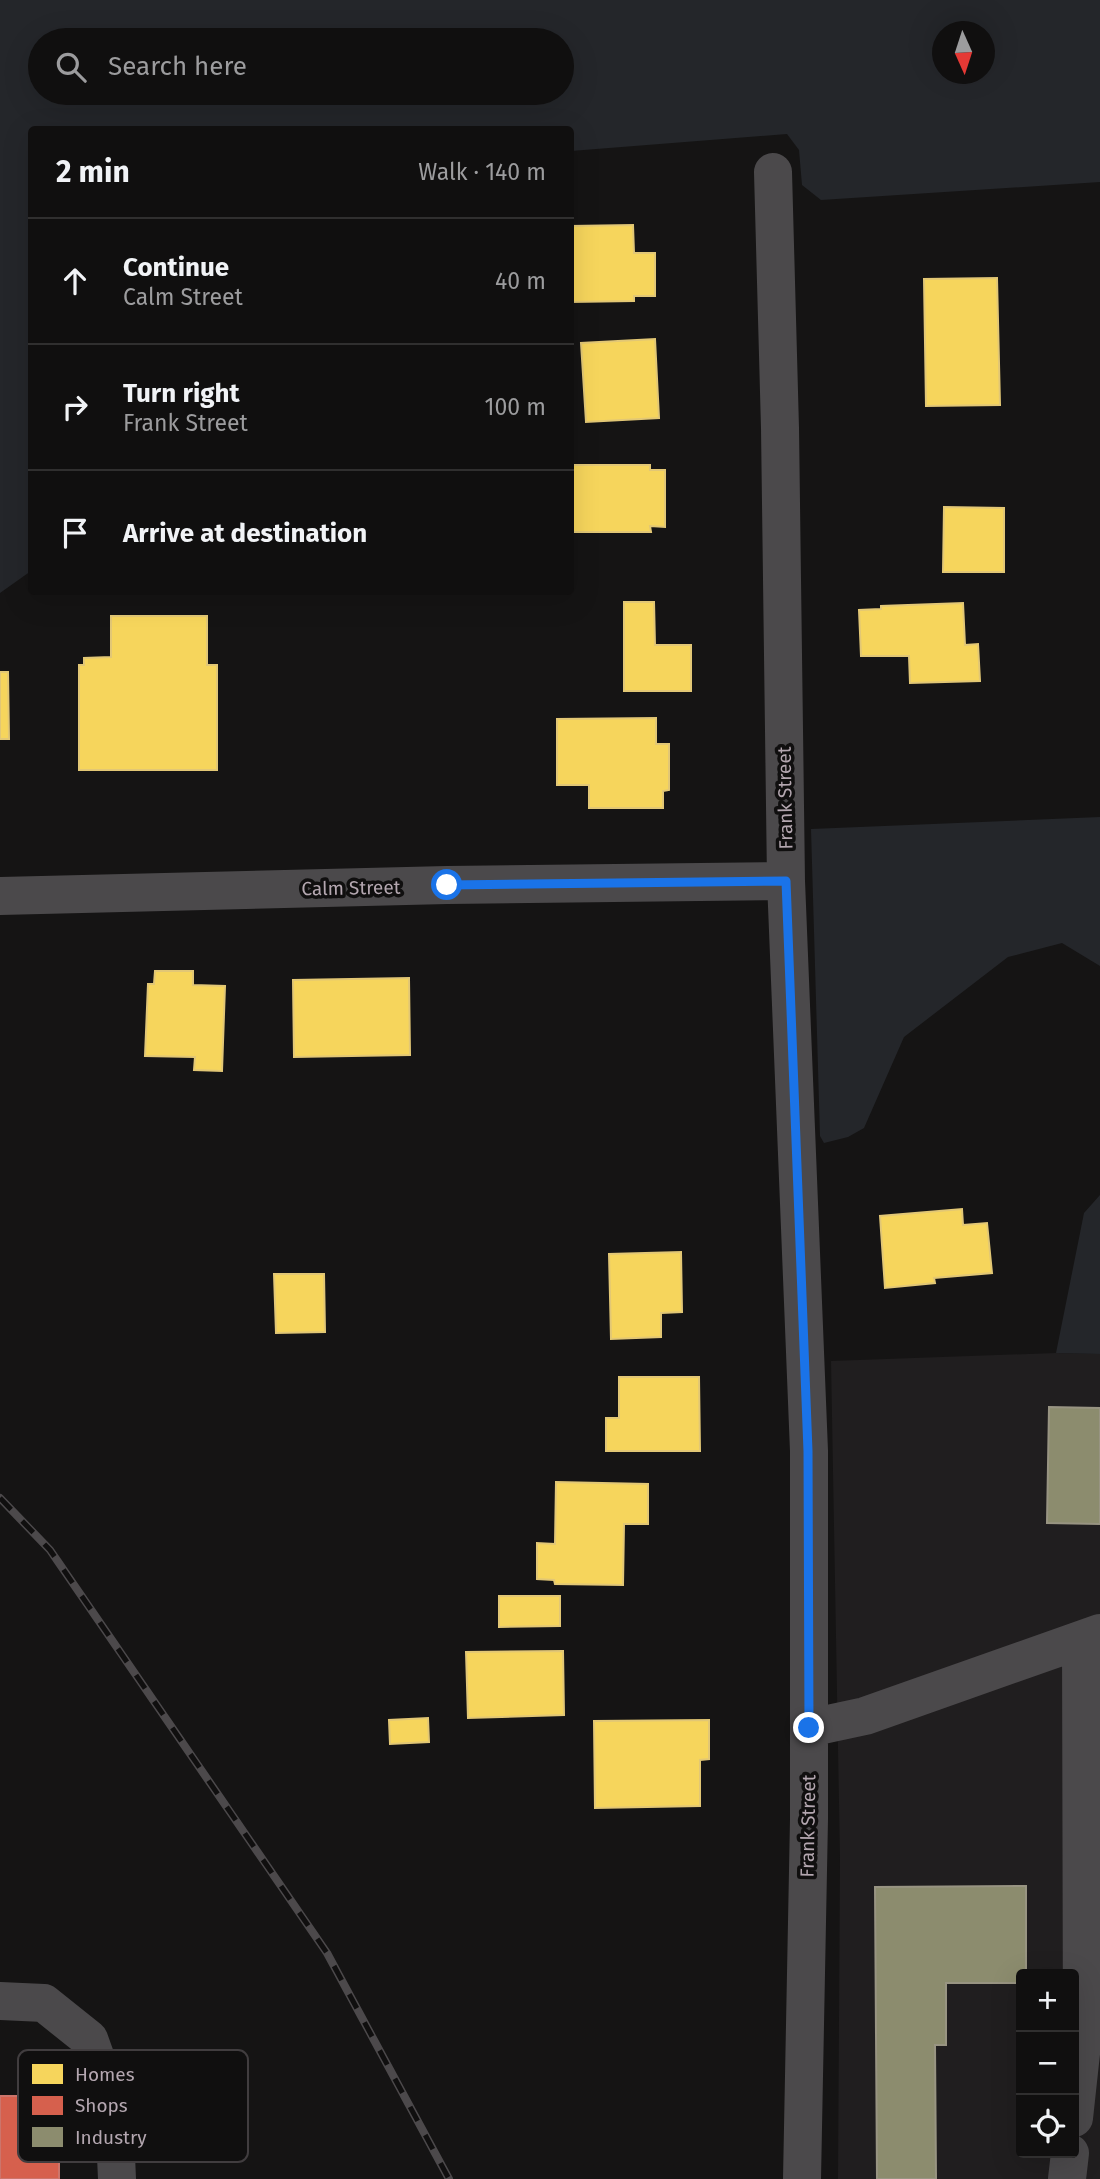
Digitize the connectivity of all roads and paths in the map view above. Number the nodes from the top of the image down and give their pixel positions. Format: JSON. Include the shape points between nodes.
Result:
{"nodes":[{"id":1,"x":773,"y":172,"type":"dead end"},
{"id":2,"x":786,"y":881,"type":"junction"},
{"id":3,"x":0,"y":897,"type":"edge"},
{"id":4,"x":1091,"y":1637,"type":"edge"},
{"id":5,"x":809,"y":1728,"type":"junction"},
{"id":6,"x":0,"y":2001,"type":"edge"},
{"id":7,"x":93,"y":2050,"type":"edge"},
{"id":8,"x":1076,"y":2095,"type":"edge"},
{"id":9,"x":1069,"y":2158,"type":"edge"},
{"id":10,"x":802,"y":2179,"type":"edge"},
{"id":11,"x":1067,"y":2179,"type":"edge"}],
"edges":[{"from":1,"to":2,"type":"street","name":"Frank Street"},
{"from":2,"to":3,"type":"street","name":"Calm Street"},
{"from":2,"to":5,"type":"street","name":"Frank Street","via":[[808,1451]]},
{"from":4,"to":5,"type":"street","via":[[865,1716]]},
{"from":4,"to":8,"type":"street","via":[[1082,2044]]},
{"from":5,"to":10,"type":"street","name":"Frank Street"},
{"from":6,"to":7,"type":"street","via":[[44,2003],[89,2039]]},
{"from":9,"to":11,"type":"street"}]}
